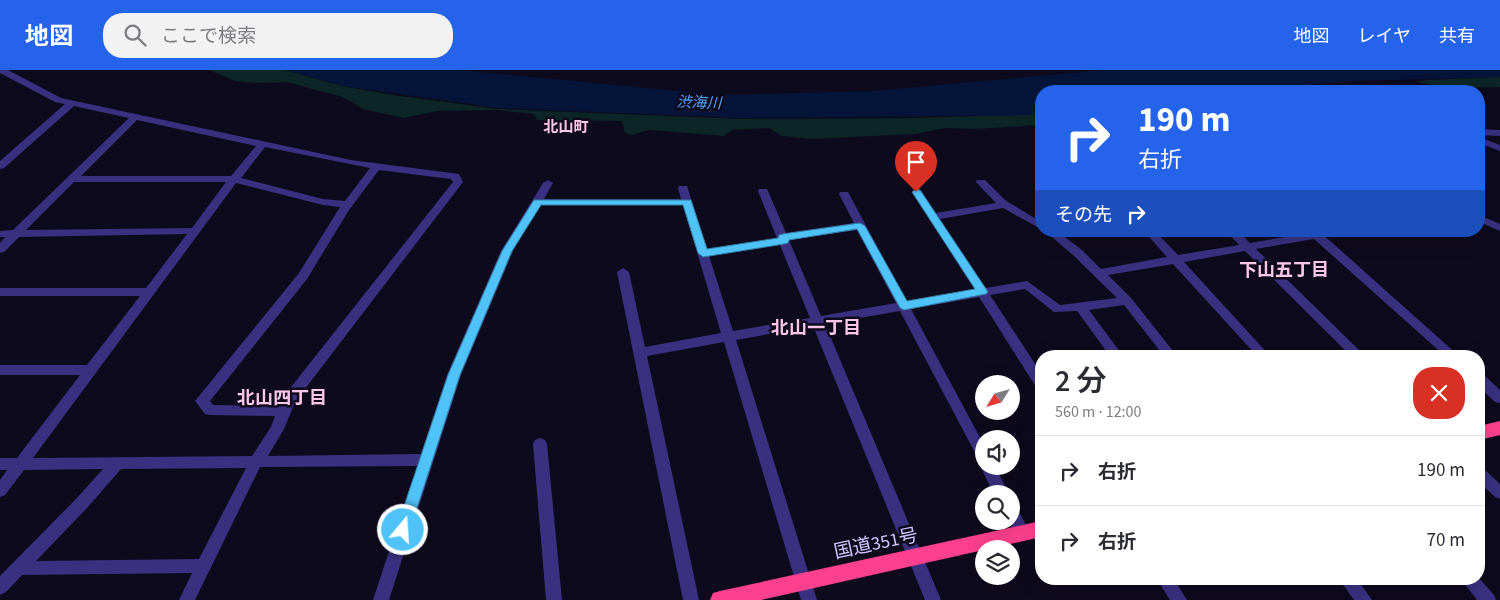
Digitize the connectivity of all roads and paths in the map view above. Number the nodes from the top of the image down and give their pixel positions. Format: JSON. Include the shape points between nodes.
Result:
{"nodes":[{"id":1,"x":3,"y":75,"type":"edge"},
{"id":2,"x":72,"y":103,"type":"junction"},
{"id":3,"x":135,"y":117,"type":"junction"},
{"id":4,"x":1485,"y":132,"type":"edge"},
{"id":5,"x":1500,"y":133,"type":"edge"},
{"id":6,"x":1485,"y":142,"type":"edge"},
{"id":7,"x":262,"y":145,"type":"junction"},
{"id":8,"x":1500,"y":148,"type":"edge"},
{"id":9,"x":0,"y":166,"type":"edge"},
{"id":10,"x":376,"y":166,"type":"junction"},
{"id":11,"x":71,"y":179,"type":"junction"},
{"id":12,"x":234,"y":179,"type":"junction"},
{"id":13,"x":981,"y":182,"type":"dead end"},
{"id":14,"x":548,"y":183,"type":"dead end"},
{"id":15,"x":683,"y":188,"type":"dead end"},
{"id":16,"x":762,"y":191,"type":"dead end"},
{"id":17,"x":916,"y":192,"type":"dead end"},
{"id":18,"x":844,"y":194,"type":"dead end"},
{"id":19,"x":538,"y":202,"type":"junction"},
{"id":20,"x":687,"y":202,"type":"junction"},
{"id":21,"x":348,"y":204,"type":"junction"},
{"id":22,"x":1004,"y":205,"type":"junction"},
{"id":23,"x":933,"y":217,"type":"junction"},
{"id":24,"x":1485,"y":221,"type":"edge"},
{"id":25,"x":1035,"y":223,"type":"edge"},
{"id":26,"x":860,"y":226,"type":"junction"},
{"id":27,"x":1500,"y":228,"type":"edge"},
{"id":28,"x":196,"y":231,"type":"junction"},
{"id":29,"x":0,"y":234,"type":"edge"},
{"id":30,"x":15,"y":234,"type":"junction"},
{"id":31,"x":1057,"y":237,"type":"edge"},
{"id":32,"x":1154,"y":237,"type":"edge"},
{"id":33,"x":1237,"y":237,"type":"edge"},
{"id":34,"x":1296,"y":237,"type":"edge"},
{"id":35,"x":1319,"y":237,"type":"edge"},
{"id":36,"x":784,"y":239,"type":"junction"},
{"id":37,"x":1248,"y":248,"type":"junction"},
{"id":38,"x":0,"y":249,"type":"edge"},
{"id":39,"x":703,"y":253,"type":"junction"},
{"id":40,"x":1176,"y":261,"type":"junction"},
{"id":41,"x":623,"y":272,"type":"dead end"},
{"id":42,"x":1098,"y":273,"type":"junction"},
{"id":43,"x":0,"y":292,"type":"edge"},
{"id":44,"x":150,"y":292,"type":"junction"},
{"id":45,"x":982,"y":292,"type":"junction"},
{"id":46,"x":1127,"y":301,"type":"junction"},
{"id":47,"x":904,"y":306,"type":"junction"},
{"id":48,"x":1080,"y":307,"type":"junction"},
{"id":49,"x":816,"y":322,"type":"junction"},
{"id":50,"x":729,"y":336,"type":"junction"},
{"id":51,"x":1112,"y":350,"type":"edge"},
{"id":52,"x":1166,"y":350,"type":"edge"},
{"id":53,"x":1258,"y":350,"type":"edge"},
{"id":54,"x":1353,"y":350,"type":"edge"},
{"id":55,"x":1446,"y":350,"type":"edge"},
{"id":56,"x":640,"y":352,"type":"junction"},
{"id":57,"x":0,"y":370,"type":"edge"},
{"id":58,"x":92,"y":370,"type":"junction"},
{"id":59,"x":1035,"y":374,"type":"edge"},
{"id":60,"x":1485,"y":384,"type":"edge"},
{"id":61,"x":1500,"y":398,"type":"edge"},
{"id":62,"x":284,"y":411,"type":"junction"},
{"id":63,"x":1500,"y":428,"type":"edge"},
{"id":64,"x":1485,"y":432,"type":"edge"},
{"id":65,"x":975,"y":442,"type":"edge"},
{"id":66,"x":540,"y":444,"type":"dead end"},
{"id":67,"x":425,"y":460,"type":"junction"},
{"id":68,"x":118,"y":462,"type":"junction"},
{"id":69,"x":256,"y":462,"type":"junction"},
{"id":70,"x":0,"y":464,"type":"edge"},
{"id":71,"x":21,"y":464,"type":"junction"},
{"id":72,"x":1485,"y":479,"type":"edge"},
{"id":73,"x":0,"y":491,"type":"edge"},
{"id":74,"x":1500,"y":494,"type":"edge"},
{"id":75,"x":1020,"y":528,"type":"edge"},
{"id":76,"x":1035,"y":531,"type":"edge"},
{"id":77,"x":1023,"y":534,"type":"junction"},
{"id":78,"x":915,"y":557,"type":"junction"},
{"id":79,"x":204,"y":566,"type":"junction"},
{"id":80,"x":19,"y":568,"type":"junction"},
{"id":81,"x":803,"y":582,"type":"junction"},
{"id":82,"x":1169,"y":585,"type":"edge"},
{"id":83,"x":1352,"y":585,"type":"edge"},
{"id":84,"x":1474,"y":585,"type":"edge"},
{"id":85,"x":0,"y":587,"type":"edge"},
{"id":86,"x":187,"y":600,"type":"edge"},
{"id":87,"x":381,"y":600,"type":"edge"},
{"id":88,"x":554,"y":600,"type":"edge"},
{"id":89,"x":691,"y":600,"type":"edge"},
{"id":90,"x":720,"y":600,"type":"edge"},
{"id":91,"x":809,"y":600,"type":"edge"},
{"id":92,"x":933,"y":600,"type":"edge"},
{"id":93,"x":1178,"y":600,"type":"edge"},
{"id":94,"x":1364,"y":600,"type":"edge"},
{"id":95,"x":1488,"y":600,"type":"edge"}],
"edges":[{"from":1,"to":2,"type":"street"},
{"from":2,"to":3,"type":"street"},
{"from":2,"to":9,"type":"street"},
{"from":3,"to":7,"type":"street"},
{"from":3,"to":11,"type":"street"},
{"from":4,"to":5,"type":"street"},
{"from":6,"to":8,"type":"street"},
{"from":7,"to":10,"type":"street"},
{"from":7,"to":12,"type":"street"},
{"from":10,"to":21,"type":"street"},
{"from":10,"to":62,"type":"street","via":[[455,176],[458,182],[289,400]]},
{"from":11,"to":12,"type":"street"},
{"from":11,"to":30,"type":"street"},
{"from":12,"to":21,"type":"street","via":[[323,202]]},
{"from":12,"to":28,"type":"street"},
{"from":13,"to":22,"type":"street"},
{"from":14,"to":19,"type":"street"},
{"from":15,"to":20,"type":"street"},
{"from":16,"to":36,"type":"street"},
{"from":17,"to":23,"type":"street"},
{"from":18,"to":26,"type":"street"},
{"from":19,"to":20,"type":"street"},
{"from":19,"to":67,"type":"street","via":[[507,251],[454,375]]},
{"from":20,"to":39,"type":"street"},
{"from":21,"to":62,"type":"street","via":[[303,276],[202,401],[210,410]]},
{"from":22,"to":23,"type":"street"},
{"from":22,"to":25,"type":"street"},
{"from":23,"to":45,"type":"street"},
{"from":24,"to":27,"type":"street"},
{"from":26,"to":36,"type":"street"},
{"from":26,"to":47,"type":"street"},
{"from":28,"to":30,"type":"street"},
{"from":28,"to":44,"type":"street"},
{"from":29,"to":30,"type":"street"},
{"from":30,"to":38,"type":"street"},
{"from":31,"to":42,"type":"street"},
{"from":32,"to":40,"type":"street"},
{"from":33,"to":37,"type":"street"},
{"from":34,"to":37,"type":"street"},
{"from":35,"to":55,"type":"street"},
{"from":36,"to":39,"type":"street"},
{"from":36,"to":49,"type":"street"},
{"from":37,"to":40,"type":"street"},
{"from":37,"to":54,"type":"street"},
{"from":39,"to":50,"type":"street"},
{"from":40,"to":42,"type":"street"},
{"from":40,"to":53,"type":"street"},
{"from":41,"to":56,"type":"street"},
{"from":42,"to":46,"type":"street"},
{"from":43,"to":44,"type":"street"},
{"from":44,"to":58,"type":"street"},
{"from":45,"to":47,"type":"street"},
{"from":45,"to":48,"type":"street","via":[[1027,285],[1058,309]]},
{"from":45,"to":59,"type":"street"},
{"from":46,"to":48,"type":"street"},
{"from":46,"to":52,"type":"street"},
{"from":47,"to":49,"type":"street"},
{"from":47,"to":65,"type":"street"},
{"from":48,"to":51,"type":"street"},
{"from":49,"to":50,"type":"street"},
{"from":49,"to":78,"type":"street"},
{"from":50,"to":56,"type":"street"},
{"from":50,"to":81,"type":"street"},
{"from":56,"to":89,"type":"street"},
{"from":57,"to":58,"type":"street"},
{"from":58,"to":71,"type":"street"},
{"from":60,"to":61,"type":"street"},
{"from":62,"to":69,"type":"street","via":[[277,429]]},
{"from":63,"to":64,"type":"highway"},
{"from":66,"to":88,"type":"street"},
{"from":67,"to":69,"type":"street"},
{"from":67,"to":87,"type":"street"},
{"from":68,"to":69,"type":"street"},
{"from":68,"to":71,"type":"street"},
{"from":68,"to":80,"type":"street"},
{"from":69,"to":79,"type":"street"},
{"from":70,"to":71,"type":"street"},
{"from":71,"to":73,"type":"street"},
{"from":72,"to":74,"type":"street"},
{"from":75,"to":77,"type":"street"},
{"from":76,"to":77,"type":"highway","name":"国道351号"},
{"from":77,"to":78,"type":"highway","name":"国道351号"},
{"from":78,"to":81,"type":"highway","name":"国道351号"},
{"from":78,"to":92,"type":"street"},
{"from":79,"to":80,"type":"street"},
{"from":79,"to":86,"type":"street"},
{"from":80,"to":85,"type":"street"},
{"from":81,"to":90,"type":"highway","name":"国道351号"},
{"from":81,"to":91,"type":"street"},
{"from":82,"to":93,"type":"street"},
{"from":83,"to":94,"type":"street"},
{"from":84,"to":95,"type":"street"}]}
